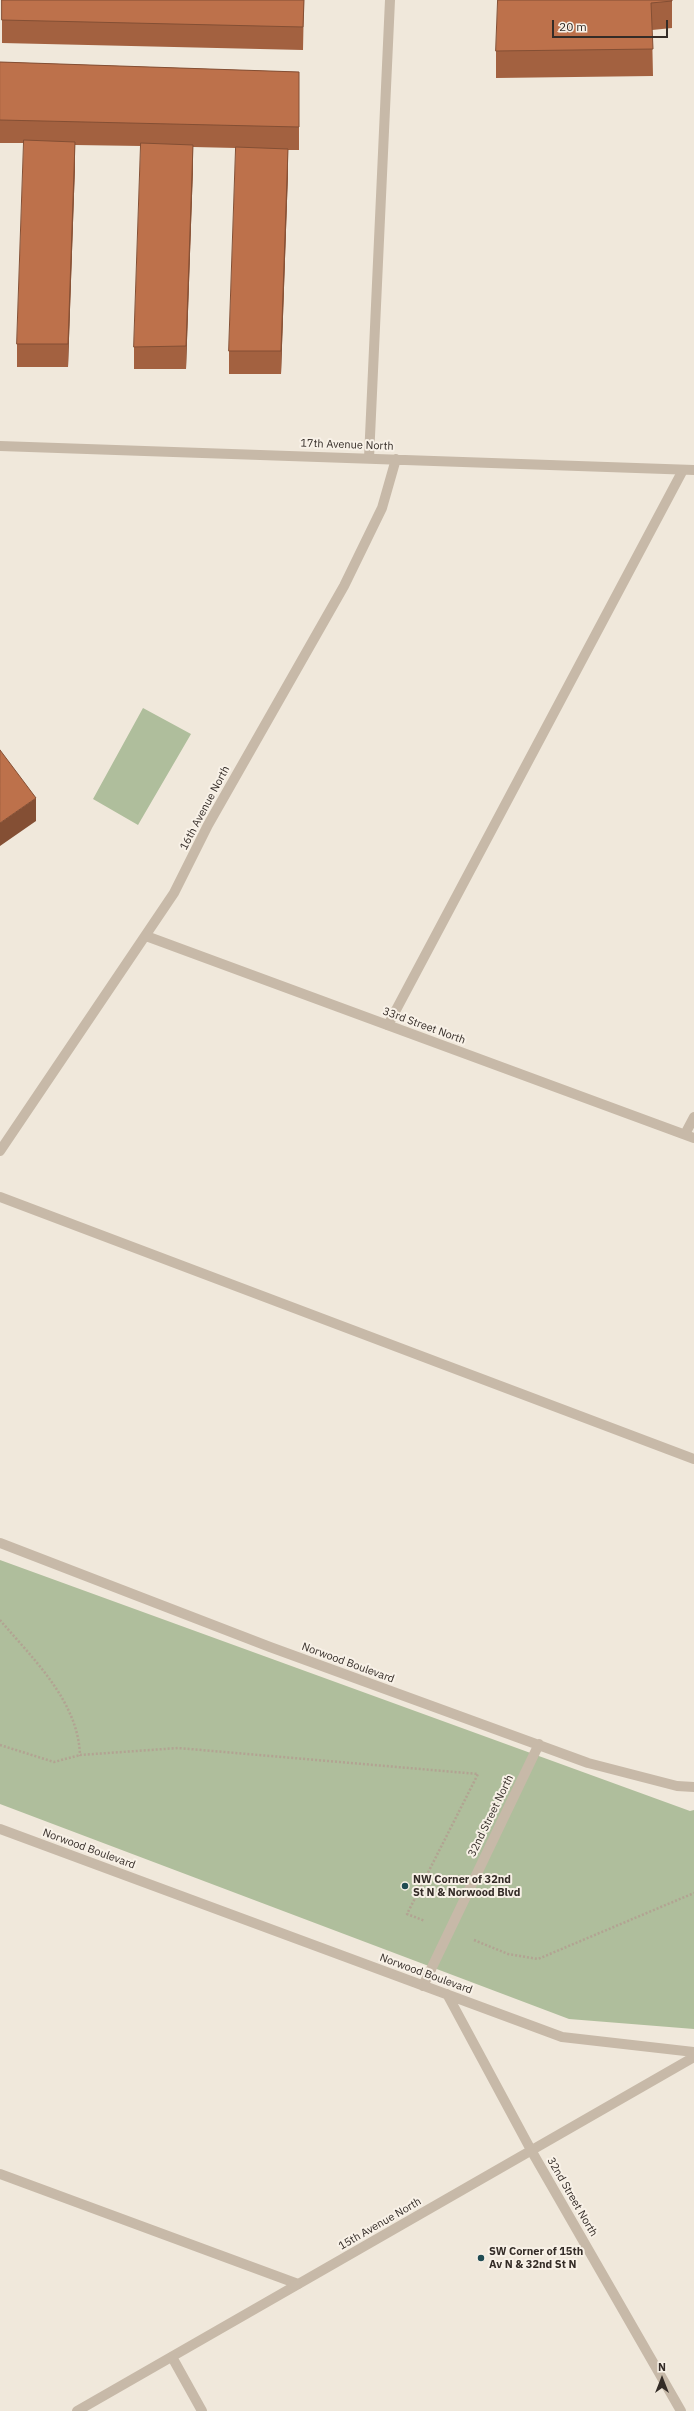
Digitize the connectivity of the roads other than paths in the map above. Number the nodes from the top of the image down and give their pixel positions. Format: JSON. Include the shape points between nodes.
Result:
{"nodes":[{"id":1,"x":390,"y":0,"type":"edge"},
{"id":2,"x":0,"y":446,"type":"edge"},
{"id":3,"x":369,"y":458,"type":"junction"},
{"id":4,"x":396,"y":459,"type":"junction"},
{"id":5,"x":683,"y":470,"type":"junction"},
{"id":6,"x":694,"y":470,"type":"edge"},
{"id":7,"x":146,"y":936,"type":"junction"},
{"id":8,"x":388,"y":1025,"type":"junction"},
{"id":9,"x":694,"y":1117,"type":"edge"},
{"id":10,"x":690,"y":1136,"type":"edge"},
{"id":11,"x":0,"y":1151,"type":"edge"},
{"id":12,"x":0,"y":1197,"type":"edge"},
{"id":13,"x":694,"y":1459,"type":"edge"},
{"id":14,"x":0,"y":1543,"type":"edge"},
{"id":15,"x":539,"y":1744,"type":"junction"},
{"id":16,"x":694,"y":1787,"type":"edge"},
{"id":17,"x":0,"y":1829,"type":"edge"},
{"id":18,"x":423,"y":1986,"type":"junction"},
{"id":19,"x":447,"y":1994,"type":"junction"},
{"id":20,"x":694,"y":2052,"type":"edge"},
{"id":21,"x":694,"y":2057,"type":"edge"},
{"id":22,"x":531,"y":2150,"type":"junction"},
{"id":23,"x":0,"y":2174,"type":"edge"},
{"id":24,"x":298,"y":2284,"type":"junction"},
{"id":25,"x":172,"y":2357,"type":"junction"},
{"id":26,"x":77,"y":2411,"type":"edge"},
{"id":27,"x":202,"y":2411,"type":"edge"},
{"id":28,"x":681,"y":2411,"type":"edge"}],
"edges":[{"from":1,"to":3,"type":"street"},
{"from":2,"to":3,"type":"street","name":"17th Avenue North"},
{"from":3,"to":4,"type":"street","name":"17th Avenue North"},
{"from":4,"to":5,"type":"street","name":"17th Avenue North"},
{"from":4,"to":7,"type":"street","name":"16th Avenue North","via":[[382,508],[344,586],[216,811],[174,893]]},
{"from":5,"to":6,"type":"street","name":"17th Avenue North"},
{"from":5,"to":8,"type":"street"},
{"from":7,"to":8,"type":"street","name":"33rd Street North"},
{"from":7,"to":11,"type":"street","name":"16th Avenue North"},
{"from":8,"to":10,"type":"street","name":"33rd Street North"},
{"from":9,"to":10,"type":"street"},
{"from":12,"to":13,"type":"street"},
{"from":14,"to":15,"type":"street","name":"Norwood Boulevard","via":[[270,1647]]},
{"from":15,"to":16,"type":"street","name":"Norwood Boulevard","via":[[588,1763],[677,1786]]},
{"from":15,"to":18,"type":"street","name":"32nd Street North"},
{"from":17,"to":18,"type":"street","name":"Norwood Boulevard"},
{"from":18,"to":19,"type":"street","name":"Norwood Boulevard"},
{"from":19,"to":20,"type":"street","name":"Norwood Boulevard","via":[[562,2037]]},
{"from":19,"to":22,"type":"street","name":"32nd Street North"},
{"from":21,"to":22,"type":"street","name":"15th Avenue North"},
{"from":22,"to":24,"type":"street","name":"15th Avenue North"},
{"from":22,"to":28,"type":"street","name":"32nd Street North"},
{"from":23,"to":24,"type":"street"},
{"from":24,"to":25,"type":"street","name":"15th Avenue North"},
{"from":25,"to":26,"type":"street","name":"15th Avenue North"},
{"from":25,"to":27,"type":"street"}]}
